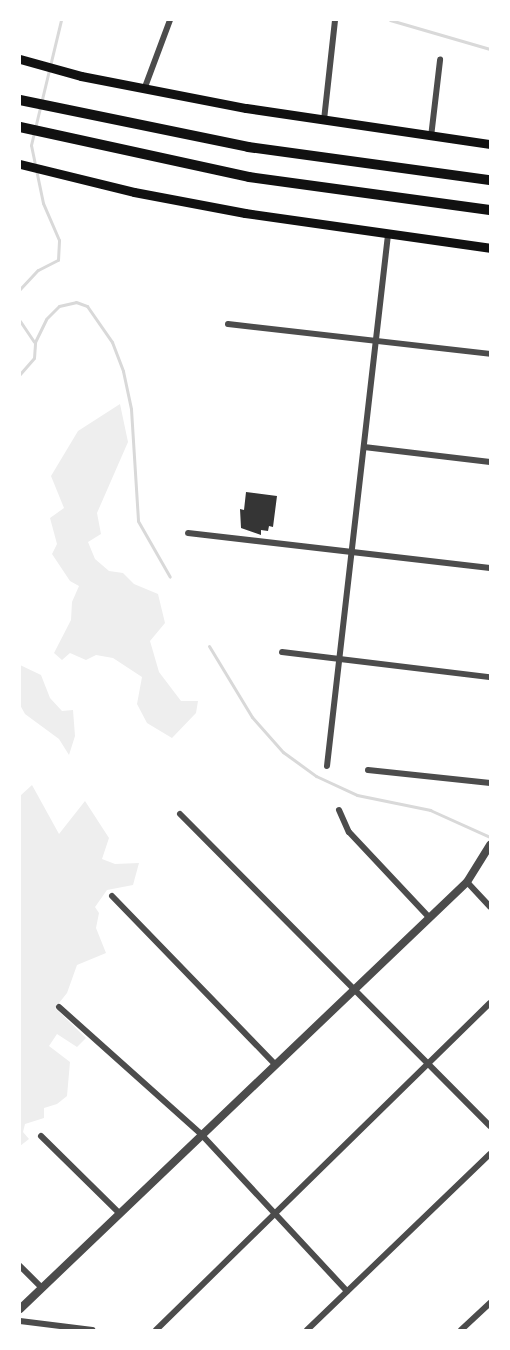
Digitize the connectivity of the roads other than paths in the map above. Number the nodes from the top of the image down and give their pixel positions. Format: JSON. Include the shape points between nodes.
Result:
{"nodes":[{"id":1,"x":170,"y":20,"type":"edge"},
{"id":2,"x":335,"y":20,"type":"edge"},
{"id":3,"x":22,"y":60,"type":"edge"},
{"id":4,"x":440,"y":60,"type":"dead end"},
{"id":5,"x":145,"y":87,"type":"junction"},
{"id":6,"x":22,"y":100,"type":"edge"},
{"id":7,"x":324,"y":120,"type":"junction"},
{"id":8,"x":20,"y":127,"type":"edge"},
{"id":9,"x":431,"y":136,"type":"junction"},
{"id":10,"x":490,"y":144,"type":"edge"},
{"id":11,"x":20,"y":164,"type":"edge"},
{"id":12,"x":490,"y":180,"type":"edge"},
{"id":13,"x":490,"y":210,"type":"edge"},
{"id":14,"x":388,"y":235,"type":"junction"},
{"id":15,"x":490,"y":248,"type":"edge"},
{"id":16,"x":228,"y":324,"type":"dead end"},
{"id":17,"x":376,"y":340,"type":"junction"},
{"id":18,"x":490,"y":354,"type":"edge"},
{"id":19,"x":364,"y":447,"type":"junction"},
{"id":20,"x":490,"y":462,"type":"edge"},
{"id":21,"x":188,"y":533,"type":"dead end"},
{"id":22,"x":351,"y":551,"type":"junction"},
{"id":23,"x":490,"y":568,"type":"edge"},
{"id":24,"x":282,"y":652,"type":"dead end"},
{"id":25,"x":339,"y":659,"type":"junction"},
{"id":26,"x":490,"y":677,"type":"edge"},
{"id":27,"x":327,"y":765,"type":"dead end"},
{"id":28,"x":368,"y":770,"type":"dead end"},
{"id":29,"x":490,"y":783,"type":"edge"},
{"id":30,"x":339,"y":810,"type":"dead end"},
{"id":31,"x":180,"y":814,"type":"dead end"},
{"id":32,"x":489,"y":848,"type":"edge"},
{"id":33,"x":467,"y":882,"type":"junction"},
{"id":34,"x":112,"y":896,"type":"dead end"},
{"id":35,"x":490,"y":907,"type":"edge"},
{"id":36,"x":428,"y":915,"type":"junction"},
{"id":37,"x":353,"y":988,"type":"junction"},
{"id":38,"x":490,"y":1003,"type":"edge"},
{"id":39,"x":59,"y":1007,"type":"dead end"},
{"id":40,"x":274,"y":1063,"type":"junction"},
{"id":41,"x":429,"y":1063,"type":"junction"},
{"id":42,"x":490,"y":1126,"type":"edge"},
{"id":43,"x":200,"y":1133,"type":"junction"},
{"id":44,"x":41,"y":1136,"type":"dead end"},
{"id":45,"x":490,"y":1154,"type":"edge"},
{"id":46,"x":120,"y":1214,"type":"junction"},
{"id":47,"x":274,"y":1214,"type":"junction"},
{"id":48,"x":20,"y":1266,"type":"edge"},
{"id":49,"x":42,"y":1288,"type":"junction"},
{"id":50,"x":347,"y":1292,"type":"junction"},
{"id":51,"x":490,"y":1303,"type":"edge"},
{"id":52,"x":20,"y":1309,"type":"edge"},
{"id":53,"x":20,"y":1321,"type":"edge"},
{"id":54,"x":92,"y":1330,"type":"edge"},
{"id":55,"x":156,"y":1330,"type":"edge"},
{"id":56,"x":307,"y":1330,"type":"edge"},
{"id":57,"x":461,"y":1330,"type":"edge"}],
"edges":[{"from":1,"to":5,"type":"street"},
{"from":2,"to":7,"type":"street"},
{"from":3,"to":5,"type":"main road"},
{"from":4,"to":9,"type":"street"},
{"from":5,"to":7,"type":"main road"},
{"from":6,"to":12,"type":"highway","via":[[248,147]]},
{"from":7,"to":9,"type":"main road"},
{"from":8,"to":13,"type":"highway","via":[[249,177]]},
{"from":9,"to":10,"type":"main road"},
{"from":11,"to":14,"type":"main road","via":[[245,213]]},
{"from":14,"to":15,"type":"main road"},
{"from":14,"to":17,"type":"street"},
{"from":16,"to":17,"type":"street"},
{"from":17,"to":18,"type":"street"},
{"from":17,"to":19,"type":"street"},
{"from":19,"to":20,"type":"street"},
{"from":19,"to":22,"type":"street"},
{"from":21,"to":22,"type":"street"},
{"from":22,"to":23,"type":"street"},
{"from":22,"to":25,"type":"street"},
{"from":24,"to":25,"type":"street"},
{"from":25,"to":26,"type":"street"},
{"from":25,"to":27,"type":"street"},
{"from":28,"to":29,"type":"street"},
{"from":30,"to":36,"type":"street","via":[[349,832]]},
{"from":31,"to":37,"type":"street"},
{"from":32,"to":33,"type":"street"},
{"from":33,"to":35,"type":"street"},
{"from":33,"to":36,"type":"street"},
{"from":34,"to":40,"type":"street"},
{"from":36,"to":37,"type":"street"},
{"from":37,"to":40,"type":"street"},
{"from":37,"to":41,"type":"street"},
{"from":38,"to":41,"type":"street"},
{"from":39,"to":43,"type":"street"},
{"from":40,"to":43,"type":"street"},
{"from":41,"to":42,"type":"street"},
{"from":41,"to":47,"type":"street"},
{"from":43,"to":46,"type":"street"},
{"from":43,"to":47,"type":"street"},
{"from":44,"to":46,"type":"street"},
{"from":45,"to":50,"type":"street"},
{"from":46,"to":49,"type":"street"},
{"from":47,"to":50,"type":"street"},
{"from":47,"to":55,"type":"street"},
{"from":48,"to":49,"type":"street"},
{"from":49,"to":52,"type":"street"},
{"from":50,"to":56,"type":"street"},
{"from":51,"to":57,"type":"street"},
{"from":53,"to":54,"type":"street"}]}
